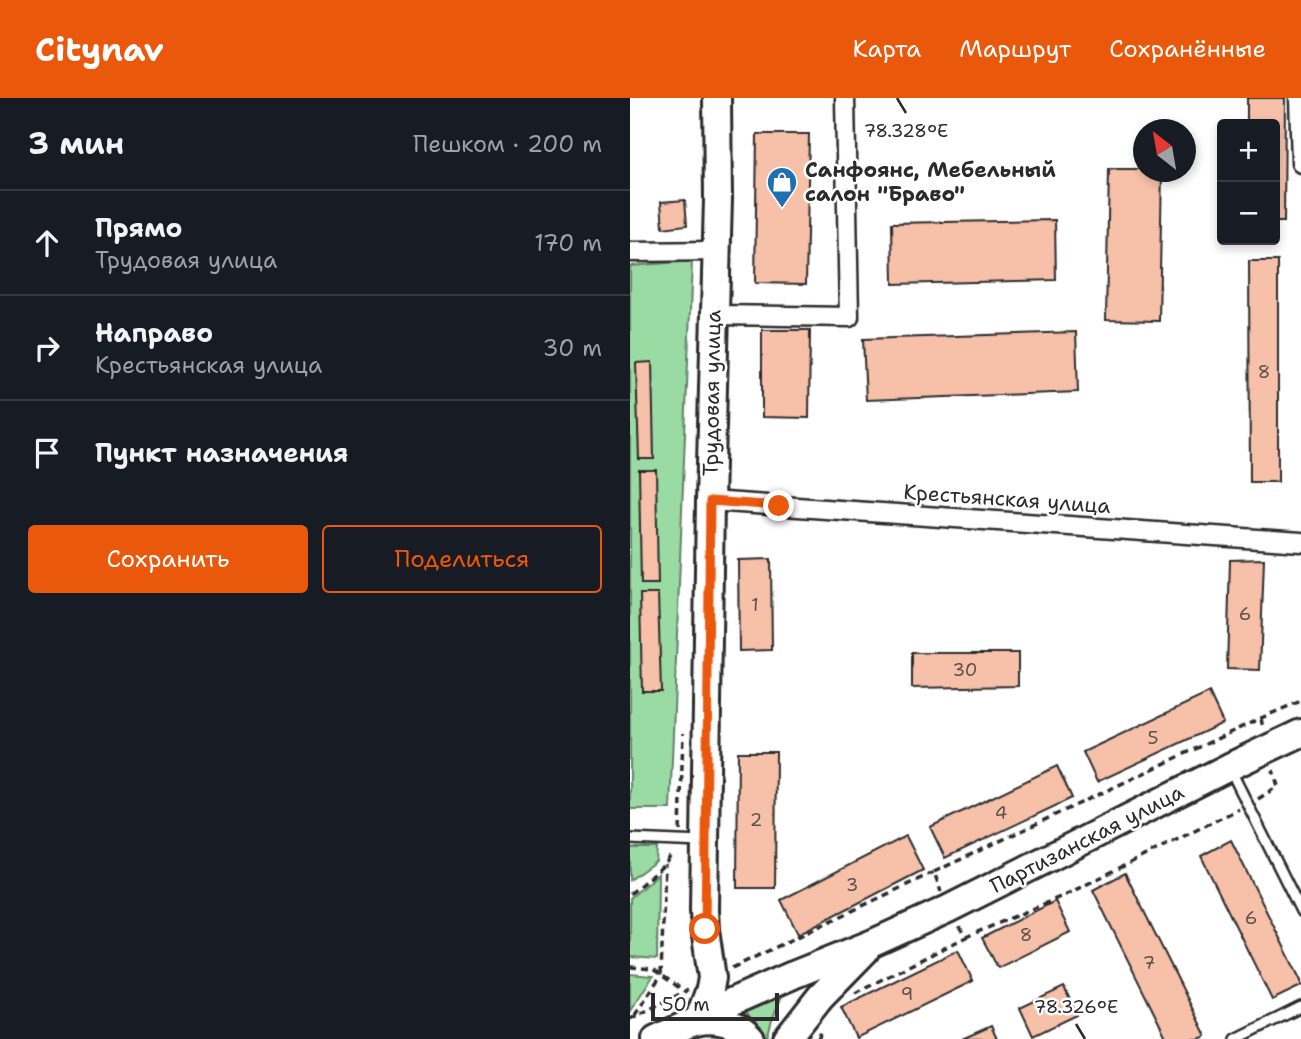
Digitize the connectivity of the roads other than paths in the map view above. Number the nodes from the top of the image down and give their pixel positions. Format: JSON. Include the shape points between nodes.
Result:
{"nodes":[{"id":1,"x":717,"y":98,"type":"edge"},
{"id":2,"x":845,"y":98,"type":"edge"},
{"id":3,"x":1299,"y":98,"type":"edge"},
{"id":4,"x":1301,"y":163,"type":"edge"},
{"id":5,"x":716,"y":251,"type":"junction"},
{"id":6,"x":630,"y":252,"type":"edge"},
{"id":7,"x":714,"y":315,"type":"junction"},
{"id":8,"x":710,"y":501,"type":"junction"},
{"id":9,"x":1301,"y":542,"type":"edge"},
{"id":10,"x":1301,"y":733,"type":"edge"},
{"id":11,"x":1229,"y":767,"type":"junction"},
{"id":12,"x":630,"y":839,"type":"edge"},
{"id":13,"x":692,"y":842,"type":"junction"},
{"id":14,"x":1301,"y":911,"type":"edge"},
{"id":15,"x":873,"y":943,"type":"junction"},
{"id":16,"x":1301,"y":1007,"type":"edge"},
{"id":17,"x":698,"y":1021,"type":"junction"},
{"id":18,"x":656,"y":1039,"type":"edge"},
{"id":19,"x":677,"y":1039,"type":"edge"},
{"id":20,"x":751,"y":1039,"type":"edge"},
{"id":21,"x":787,"y":1039,"type":"edge"},
{"id":22,"x":1236,"y":1039,"type":"edge"}],
"edges":[{"from":1,"to":5,"type":"main road","name":"Трудовая улица"},
{"from":2,"to":7,"type":"street","via":[[849,317]]},
{"from":3,"to":4,"type":"street"},
{"from":5,"to":6,"type":"street"},
{"from":5,"to":7,"type":"main road","name":"Трудовая улица"},
{"from":7,"to":8,"type":"main road","name":"Трудовая улица"},
{"from":8,"to":9,"type":"street","name":"Крестьянская улица"},
{"from":8,"to":13,"type":"main road","name":"Трудовая улица"},
{"from":10,"to":11,"type":"main road","name":"Партизанская улица"},
{"from":11,"to":14,"type":"lane"},
{"from":11,"to":15,"type":"main road","name":"Партизанская улица"},
{"from":12,"to":13,"type":"lane"},
{"from":13,"to":17,"type":"main road","name":"Трудовая улица","via":[[712,978]]},
{"from":15,"to":17,"type":"main road","name":"Партизанская улица","via":[[722,1006]]},
{"from":15,"to":21,"type":"main road"},
{"from":16,"to":22,"type":"lane"},
{"from":17,"to":18,"type":"main road"},
{"from":17,"to":19,"type":"main road"},
{"from":17,"to":20,"type":"main road","via":[[727,1023]]}]}
